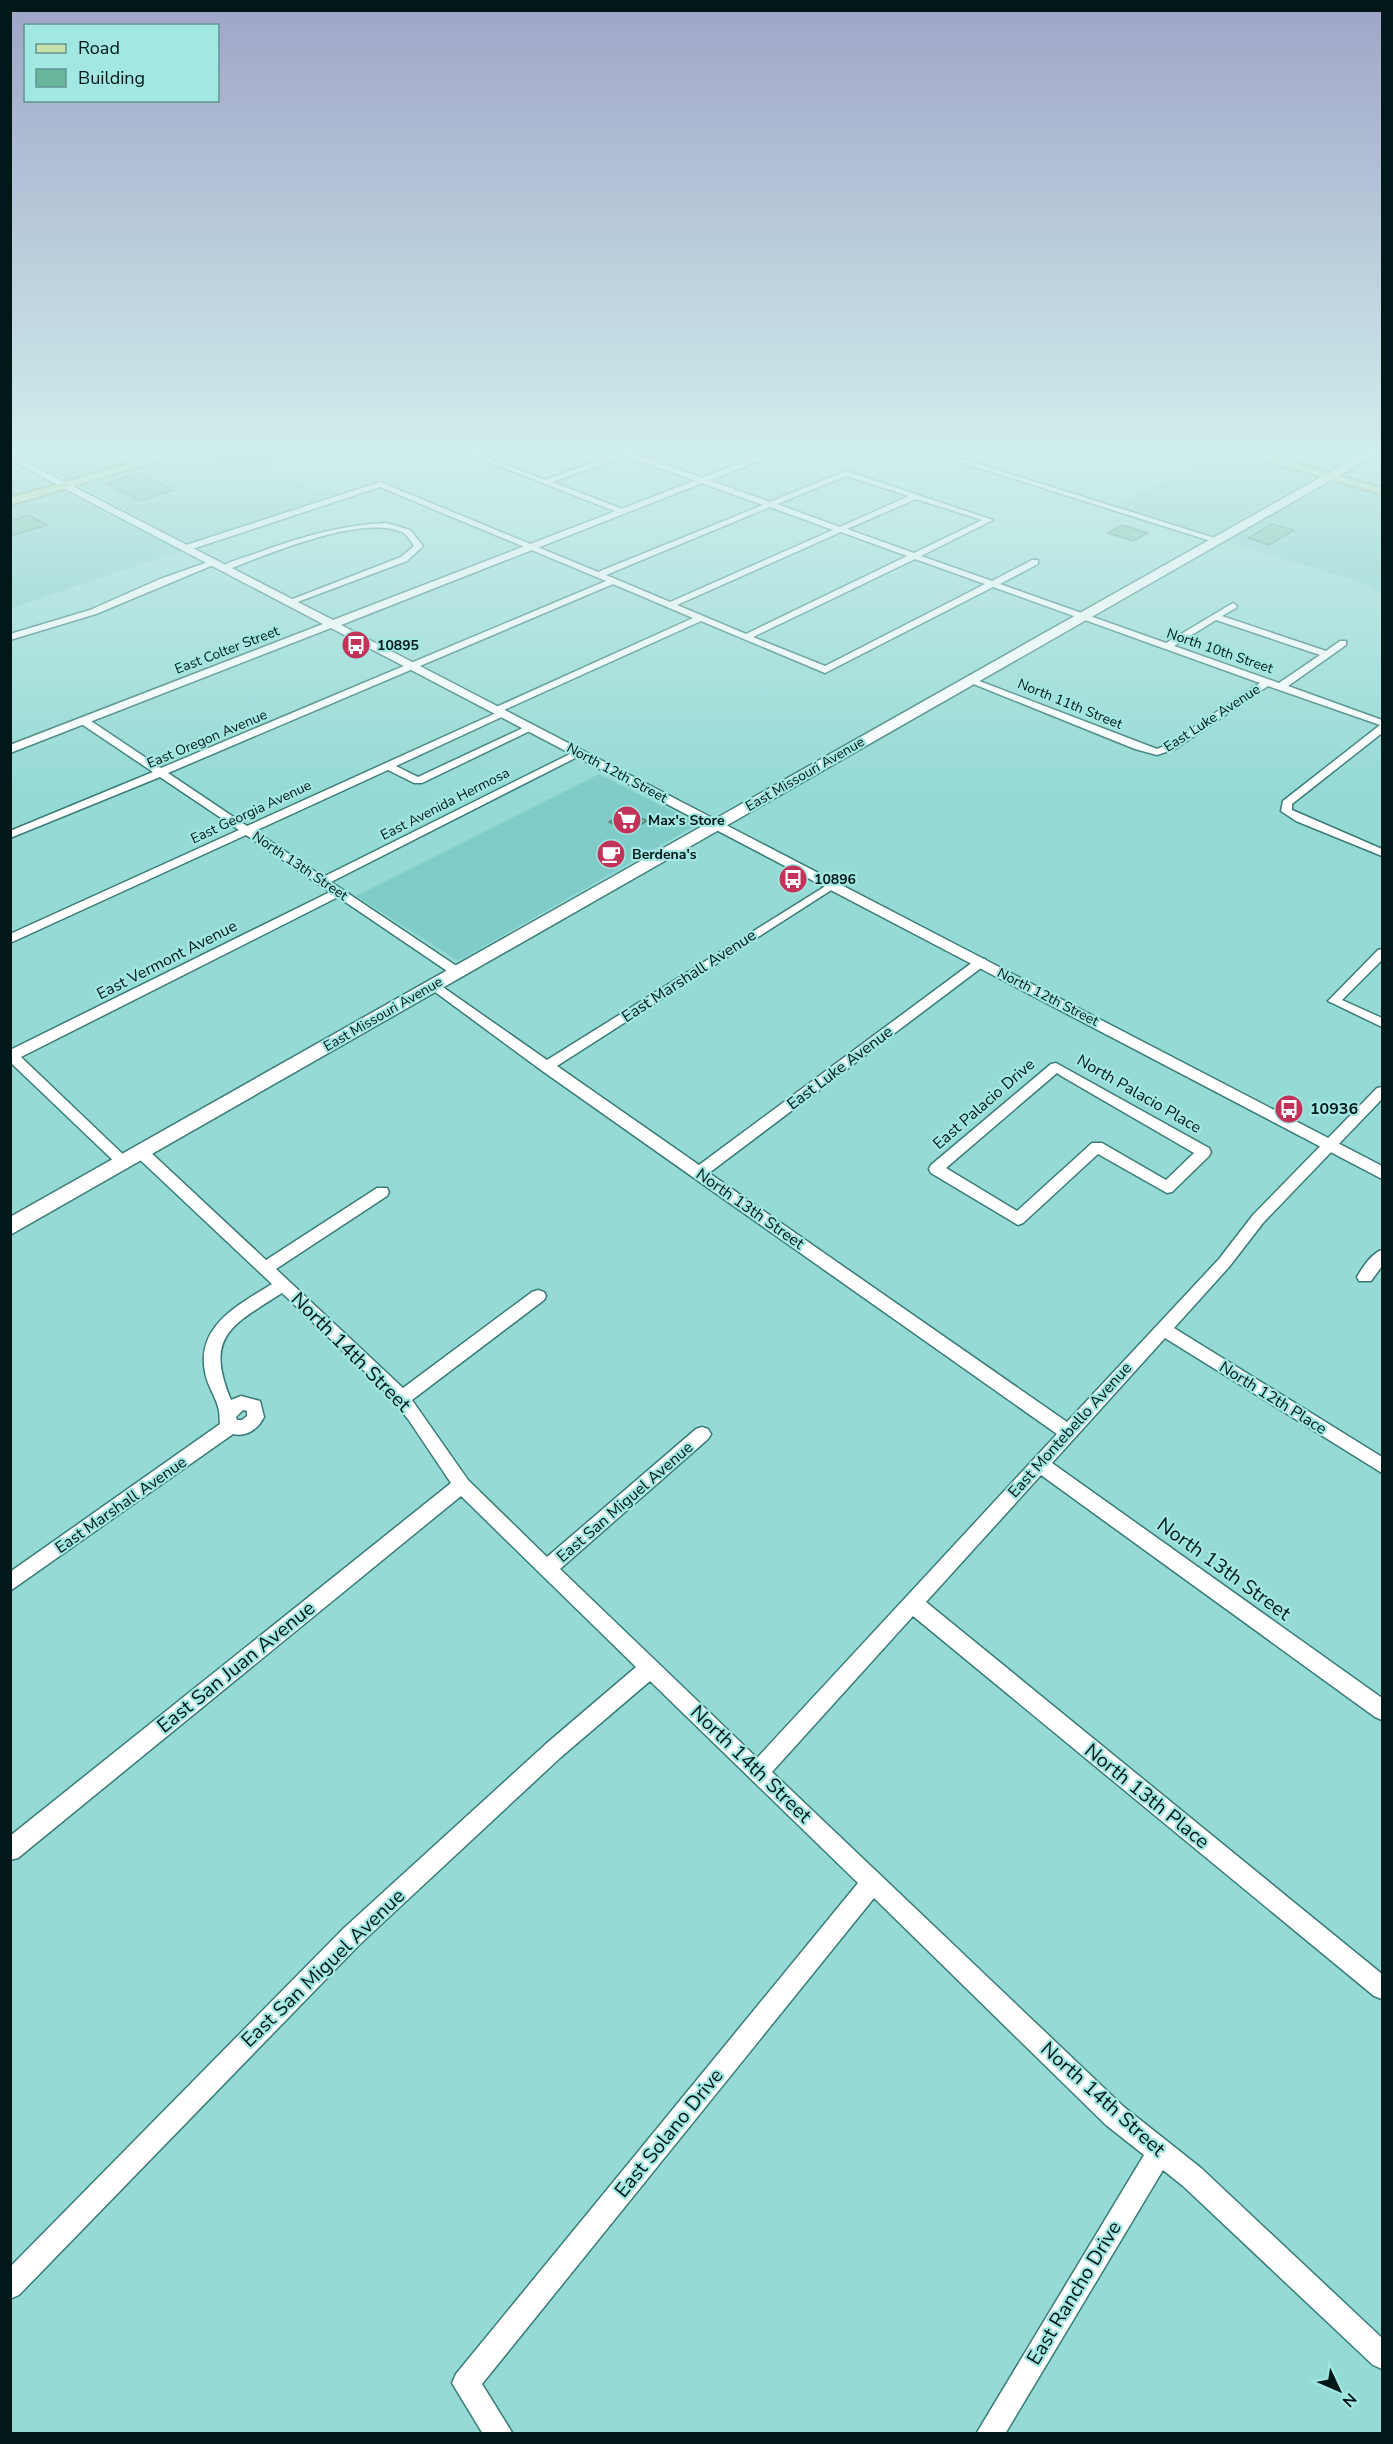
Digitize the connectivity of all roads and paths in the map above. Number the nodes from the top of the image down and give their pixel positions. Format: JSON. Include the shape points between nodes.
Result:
{"nodes":[{"id":1,"x":210,"y":561,"type":"edge"},
{"id":2,"x":235,"y":561,"type":"edge"},
{"id":3,"x":399,"y":561,"type":"edge"},
{"id":4,"x":495,"y":561,"type":"edge"},
{"id":5,"x":566,"y":561,"type":"edge"},
{"id":6,"x":633,"y":561,"type":"edge"},
{"id":7,"x":768,"y":561,"type":"edge"},
{"id":8,"x":903,"y":561,"type":"edge"},
{"id":9,"x":927,"y":561,"type":"edge"},
{"id":10,"x":1180,"y":561,"type":"edge"},
{"id":11,"x":1035,"y":562,"type":"dead end"},
{"id":12,"x":219,"y":566,"type":"junction"},
{"id":13,"x":599,"y":575,"type":"junction"},
{"id":14,"x":614,"y":581,"type":"junction"},
{"id":15,"x":992,"y":584,"type":"junction"},
{"id":16,"x":289,"y":602,"type":"junction"},
{"id":17,"x":670,"y":605,"type":"junction"},
{"id":18,"x":1233,"y":606,"type":"dead end"},
{"id":19,"x":1083,"y":617,"type":"junction"},
{"id":20,"x":1215,"y":617,"type":"junction"},
{"id":21,"x":701,"y":618,"type":"junction"},
{"id":22,"x":332,"y":624,"type":"junction"},
{"id":23,"x":10,"y":637,"type":"edge"},
{"id":24,"x":746,"y":637,"type":"junction"},
{"id":25,"x":1342,"y":643,"type":"dead end"},
{"id":26,"x":1166,"y":647,"type":"junction"},
{"id":27,"x":1326,"y":654,"type":"junction"},
{"id":28,"x":412,"y":666,"type":"junction"},
{"id":29,"x":971,"y":681,"type":"junction"},
{"id":30,"x":1267,"y":682,"type":"junction"},
{"id":31,"x":1280,"y":687,"type":"junction"},
{"id":32,"x":500,"y":712,"type":"junction"},
{"id":33,"x":84,"y":721,"type":"junction"},
{"id":34,"x":1383,"y":726,"type":"edge"},
{"id":35,"x":531,"y":728,"type":"junction"},
{"id":36,"x":10,"y":749,"type":"edge"},
{"id":37,"x":1157,"y":752,"type":"joint"},
{"id":38,"x":580,"y":753,"type":"junction"},
{"id":39,"x":389,"y":766,"type":"junction"},
{"id":40,"x":161,"y":773,"type":"junction"},
{"id":41,"x":716,"y":825,"type":"junction"},
{"id":42,"x":247,"y":831,"type":"junction"},
{"id":43,"x":10,"y":835,"type":"edge"},
{"id":44,"x":1383,"y":853,"type":"edge"},
{"id":45,"x":323,"y":881,"type":"junction"},
{"id":46,"x":832,"y":885,"type":"junction"},
{"id":47,"x":339,"y":892,"type":"junction"},
{"id":48,"x":10,"y":939,"type":"edge"},
{"id":49,"x":1383,"y":953,"type":"edge"},
{"id":50,"x":981,"y":962,"type":"junction"},
{"id":51,"x":457,"y":972,"type":"junction"},
{"id":52,"x":433,"y":986,"type":"junction"},
{"id":53,"x":1383,"y":1023,"type":"edge"},
{"id":54,"x":11,"y":1056,"type":"edge"},
{"id":55,"x":546,"y":1067,"type":"junction"},
{"id":56,"x":1056,"y":1067,"type":"joint"},
{"id":57,"x":1383,"y":1092,"type":"edge"},
{"id":58,"x":1331,"y":1144,"type":"junction"},
{"id":59,"x":132,"y":1157,"type":"junction"},
{"id":60,"x":699,"y":1173,"type":"junction"},
{"id":61,"x":1383,"y":1173,"type":"edge"},
{"id":62,"x":382,"y":1192,"type":"dead end"},
{"id":63,"x":1018,"y":1219,"type":"joint"},
{"id":64,"x":10,"y":1227,"type":"edge"},
{"id":65,"x":1383,"y":1256,"type":"edge"},
{"id":66,"x":265,"y":1268,"type":"junction"},
{"id":67,"x":1365,"y":1277,"type":"dead end"},
{"id":68,"x":282,"y":1285,"type":"junction"},
{"id":69,"x":538,"y":1296,"type":"dead end"},
{"id":70,"x":1163,"y":1329,"type":"junction"},
{"id":71,"x":401,"y":1399,"type":"junction"},
{"id":72,"x":1068,"y":1432,"type":"junction"},
{"id":73,"x":702,"y":1434,"type":"dead end"},
{"id":74,"x":1039,"y":1464,"type":"junction"},
{"id":75,"x":1383,"y":1466,"type":"edge"},
{"id":76,"x":462,"y":1485,"type":"junction"},
{"id":77,"x":547,"y":1569,"type":"junction"},
{"id":78,"x":10,"y":1583,"type":"edge"},
{"id":79,"x":912,"y":1603,"type":"junction"},
{"id":80,"x":651,"y":1667,"type":"junction"},
{"id":81,"x":1383,"y":1710,"type":"edge"},
{"id":82,"x":759,"y":1771,"type":"junction"},
{"id":83,"x":10,"y":1850,"type":"edge"},
{"id":84,"x":873,"y":1882,"type":"junction"},
{"id":85,"x":1383,"y":1988,"type":"edge"},
{"id":86,"x":1160,"y":2152,"type":"junction"},
{"id":87,"x":10,"y":2286,"type":"edge"},
{"id":88,"x":1383,"y":2356,"type":"edge"},
{"id":89,"x":500,"y":2433,"type":"edge"},
{"id":90,"x":988,"y":2433,"type":"edge"}],
"edges":[{"from":1,"to":12,"type":"street","name":"North 12th Street"},
{"from":2,"to":12,"type":"street"},
{"from":3,"to":16,"type":"street"},
{"from":4,"to":22,"type":"street","name":"East Colter Street"},
{"from":5,"to":13,"type":"street"},
{"from":6,"to":13,"type":"street"},
{"from":7,"to":17,"type":"street"},
{"from":8,"to":24,"type":"street"},
{"from":9,"to":15,"type":"street","name":"North 10th Street"},
{"from":10,"to":19,"type":"main road","name":"East Missouri Avenue"},
{"from":11,"to":15,"type":"street"},
{"from":12,"to":16,"type":"street","name":"North 12th Street"},
{"from":12,"to":23,"type":"street","via":[[164,581],[93,612]]},
{"from":13,"to":14,"type":"street"},
{"from":14,"to":17,"type":"street"},
{"from":14,"to":28,"type":"street","name":"East Oregon Avenue"},
{"from":15,"to":19,"type":"street","name":"North 10th Street"},
{"from":15,"to":24,"type":"street","via":[[825,670]]},
{"from":16,"to":22,"type":"street","name":"North 12th Street"},
{"from":17,"to":21,"type":"street"},
{"from":18,"to":20,"type":"street"},
{"from":19,"to":26,"type":"street","name":"North 10th Street"},
{"from":19,"to":29,"type":"main road","name":"East Missouri Avenue"},
{"from":20,"to":26,"type":"street"},
{"from":20,"to":27,"type":"street"},
{"from":21,"to":24,"type":"street"},
{"from":21,"to":32,"type":"street","name":"East Georgia Avenue"},
{"from":22,"to":28,"type":"street","name":"North 12th Street"},
{"from":22,"to":33,"type":"street","name":"East Colter Street"},
{"from":25,"to":27,"type":"street"},
{"from":26,"to":30,"type":"street","name":"North 10th Street"},
{"from":27,"to":31,"type":"street"},
{"from":28,"to":32,"type":"street","name":"North 12th Street"},
{"from":28,"to":40,"type":"street","name":"East Oregon Avenue"},
{"from":29,"to":37,"type":"street","name":"North 11th Street"},
{"from":29,"to":41,"type":"main road","name":"East Missouri Avenue"},
{"from":30,"to":31,"type":"street","name":"North 10th Street"},
{"from":30,"to":37,"type":"street","name":"East Luke Avenue","via":[[1171,747]]},
{"from":31,"to":34,"type":"street","name":"North 10th Street"},
{"from":32,"to":35,"type":"street","name":"North 12th Street"},
{"from":32,"to":39,"type":"street","name":"East Georgia Avenue"},
{"from":33,"to":36,"type":"street","name":"East Colter Street"},
{"from":33,"to":40,"type":"street","name":"North 13th Street"},
{"from":34,"to":44,"type":"street","via":[[1287,803],[1286,812]]},
{"from":35,"to":38,"type":"street","name":"North 12th Street"},
{"from":35,"to":39,"type":"street","via":[[418,781]]},
{"from":38,"to":41,"type":"street","name":"North 12th Street"},
{"from":38,"to":45,"type":"street","name":"East Avenida Hermosa"},
{"from":39,"to":42,"type":"street","name":"East Georgia Avenue"},
{"from":40,"to":42,"type":"street","name":"North 13th Street"},
{"from":40,"to":43,"type":"street","name":"East Oregon Avenue"},
{"from":41,"to":46,"type":"street","name":"North 12th Street"},
{"from":41,"to":51,"type":"main road","name":"East Missouri Avenue"},
{"from":42,"to":45,"type":"street","name":"North 13th Street"},
{"from":42,"to":48,"type":"street","name":"East Georgia Avenue"},
{"from":45,"to":47,"type":"street","name":"North 13th Street"},
{"from":46,"to":50,"type":"street","name":"North 12th Street"},
{"from":46,"to":55,"type":"street","name":"East Marshall Avenue"},
{"from":47,"to":51,"type":"street","name":"North 13th Street"},
{"from":47,"to":54,"type":"street","name":"East Vermont Avenue"},
{"from":49,"to":53,"type":"street","via":[[1334,1001]]},
{"from":50,"to":58,"type":"street","name":"North 12th Street"},
{"from":50,"to":60,"type":"street","name":"East Luke Avenue"},
{"from":51,"to":52,"type":"main road","name":"East Missouri Avenue"},
{"from":52,"to":55,"type":"street","name":"North 13th Street"},
{"from":52,"to":59,"type":"main road","name":"East Missouri Avenue"},
{"from":54,"to":59,"type":"street","name":"North 14th Street"},
{"from":55,"to":60,"type":"street","name":"North 13th Street"},
{"from":56,"to":63,"type":"street","name":"East Palacio Drive","via":[[936,1169]]},
{"from":56,"to":63,"type":"street","name":"North Palacio Place","via":[[1204,1152],[1167,1188],[1097,1147]]},
{"from":57,"to":58,"type":"street","name":"East Montebello Avenue"},
{"from":58,"to":61,"type":"street","name":"North 12th Street"},
{"from":58,"to":70,"type":"street","name":"East Montebello Avenue","via":[[1258,1219],[1224,1263]]},
{"from":59,"to":64,"type":"main road","name":"East Missouri Avenue"},
{"from":59,"to":66,"type":"street","name":"North 14th Street"},
{"from":60,"to":72,"type":"street","name":"North 13th Street"},
{"from":62,"to":66,"type":"street"},
{"from":65,"to":67,"type":"street"},
{"from":66,"to":68,"type":"street","name":"North 14th Street"},
{"from":68,"to":71,"type":"street","name":"North 14th Street"},
{"from":68,"to":78,"type":"street","name":"East Marshall Avenue","via":[[226,1322],[213,1338],[212,1371],[230,1419]]},
{"from":69,"to":71,"type":"street"},
{"from":70,"to":72,"type":"street","name":"East Montebello Avenue"},
{"from":70,"to":75,"type":"street","name":"North 12th Place"},
{"from":71,"to":76,"type":"street","name":"North 14th Street"},
{"from":72,"to":74,"type":"street","name":"East Montebello Avenue"},
{"from":73,"to":77,"type":"street","name":"East San Miguel Avenue"},
{"from":74,"to":79,"type":"street","name":"East Montebello Avenue"},
{"from":74,"to":81,"type":"street","name":"North 13th Street"},
{"from":76,"to":77,"type":"street","name":"North 14th Street"},
{"from":76,"to":83,"type":"street","name":"East San Juan Avenue"},
{"from":77,"to":80,"type":"street","name":"North 14th Street"},
{"from":79,"to":82,"type":"street","name":"East Montebello Avenue"},
{"from":79,"to":85,"type":"street","name":"North 13th Place"},
{"from":80,"to":82,"type":"street","name":"North 14th Street"},
{"from":80,"to":87,"type":"street","name":"East San Miguel Avenue","via":[[352,1936]]},
{"from":82,"to":84,"type":"street","name":"North 14th Street"},
{"from":84,"to":86,"type":"street","name":"North 14th Street","via":[[1115,2116]]},
{"from":84,"to":89,"type":"street","name":"East Solano Drive","via":[[465,2384]]},
{"from":86,"to":88,"type":"street","name":"North 14th Street","via":[[1192,2177]]},
{"from":86,"to":90,"type":"street","name":"East Rancho Drive"}]}
